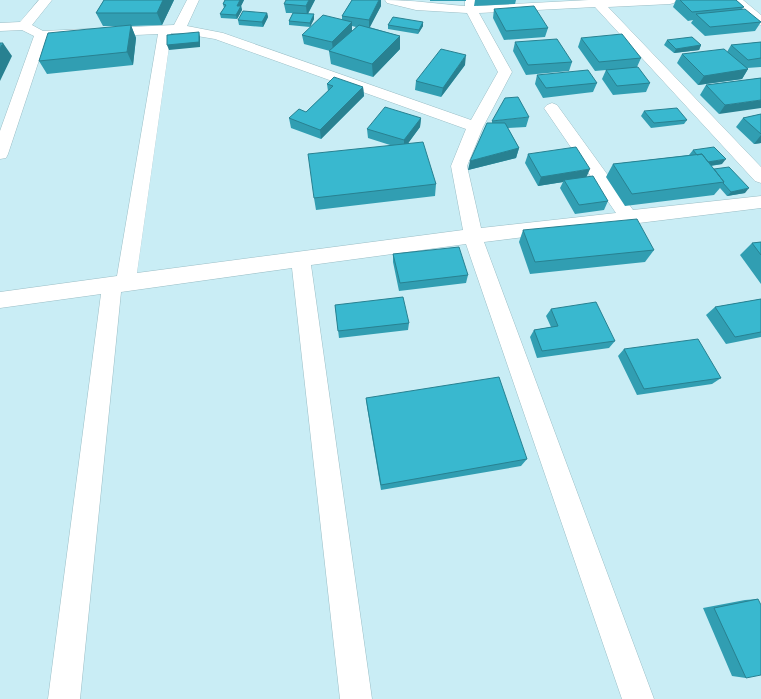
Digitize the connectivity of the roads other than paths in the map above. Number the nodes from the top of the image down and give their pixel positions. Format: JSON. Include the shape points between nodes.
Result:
{"nodes":[{"id":1,"x":46,"y":0,"type":"edge"},
{"id":2,"x":193,"y":0,"type":"edge"},
{"id":3,"x":391,"y":0,"type":"edge"},
{"id":4,"x":670,"y":0,"type":"edge"},
{"id":5,"x":735,"y":0,"type":"edge"},
{"id":6,"x":596,"y":2,"type":"edge"},
{"id":7,"x":471,"y":5,"type":"edge"},
{"id":8,"x":761,"y":22,"type":"edge"},
{"id":9,"x":24,"y":26,"type":"junction"},
{"id":10,"x":0,"y":27,"type":"edge"},
{"id":11,"x":172,"y":29,"type":"junction"},
{"id":12,"x":41,"y":35,"type":"junction"},
{"id":13,"x":552,"y":108,"type":"dead end"},
{"id":14,"x":475,"y":127,"type":"junction"},
{"id":15,"x":0,"y":154,"type":"edge"},
{"id":16,"x":761,"y":177,"type":"edge"},
{"id":17,"x":761,"y":202,"type":"edge"},
{"id":18,"x":629,"y":218,"type":"junction"},
{"id":19,"x":473,"y":236,"type":"junction"},
{"id":20,"x":301,"y":260,"type":"junction"},
{"id":21,"x":119,"y":284,"type":"junction"},
{"id":22,"x":0,"y":300,"type":"edge"},
{"id":23,"x":64,"y":699,"type":"edge"},
{"id":24,"x":356,"y":699,"type":"edge"},
{"id":25,"x":638,"y":699,"type":"edge"}],
"edges":[{"from":1,"to":9,"type":"street"},
{"from":2,"to":11,"type":"street"},
{"from":3,"to":7,"type":"street","via":[[416,6]]},
{"from":4,"to":6,"type":"street"},
{"from":5,"to":8,"type":"street"},
{"from":6,"to":7,"type":"street"},
{"from":6,"to":16,"type":"street"},
{"from":7,"to":14,"type":"street","via":[[505,72]]},
{"from":9,"to":10,"type":"street"},
{"from":9,"to":12,"type":"street"},
{"from":11,"to":12,"type":"street"},
{"from":11,"to":14,"type":"street","via":[[218,36]]},
{"from":11,"to":21,"type":"street"},
{"from":12,"to":15,"type":"street"},
{"from":13,"to":18,"type":"street"},
{"from":14,"to":19,"type":"street","via":[[459,166]]},
{"from":17,"to":18,"type":"street"},
{"from":18,"to":19,"type":"street"},
{"from":19,"to":20,"type":"street"},
{"from":19,"to":25,"type":"street"},
{"from":20,"to":21,"type":"street"},
{"from":20,"to":24,"type":"street"},
{"from":21,"to":22,"type":"street"},
{"from":21,"to":23,"type":"street"}]}
